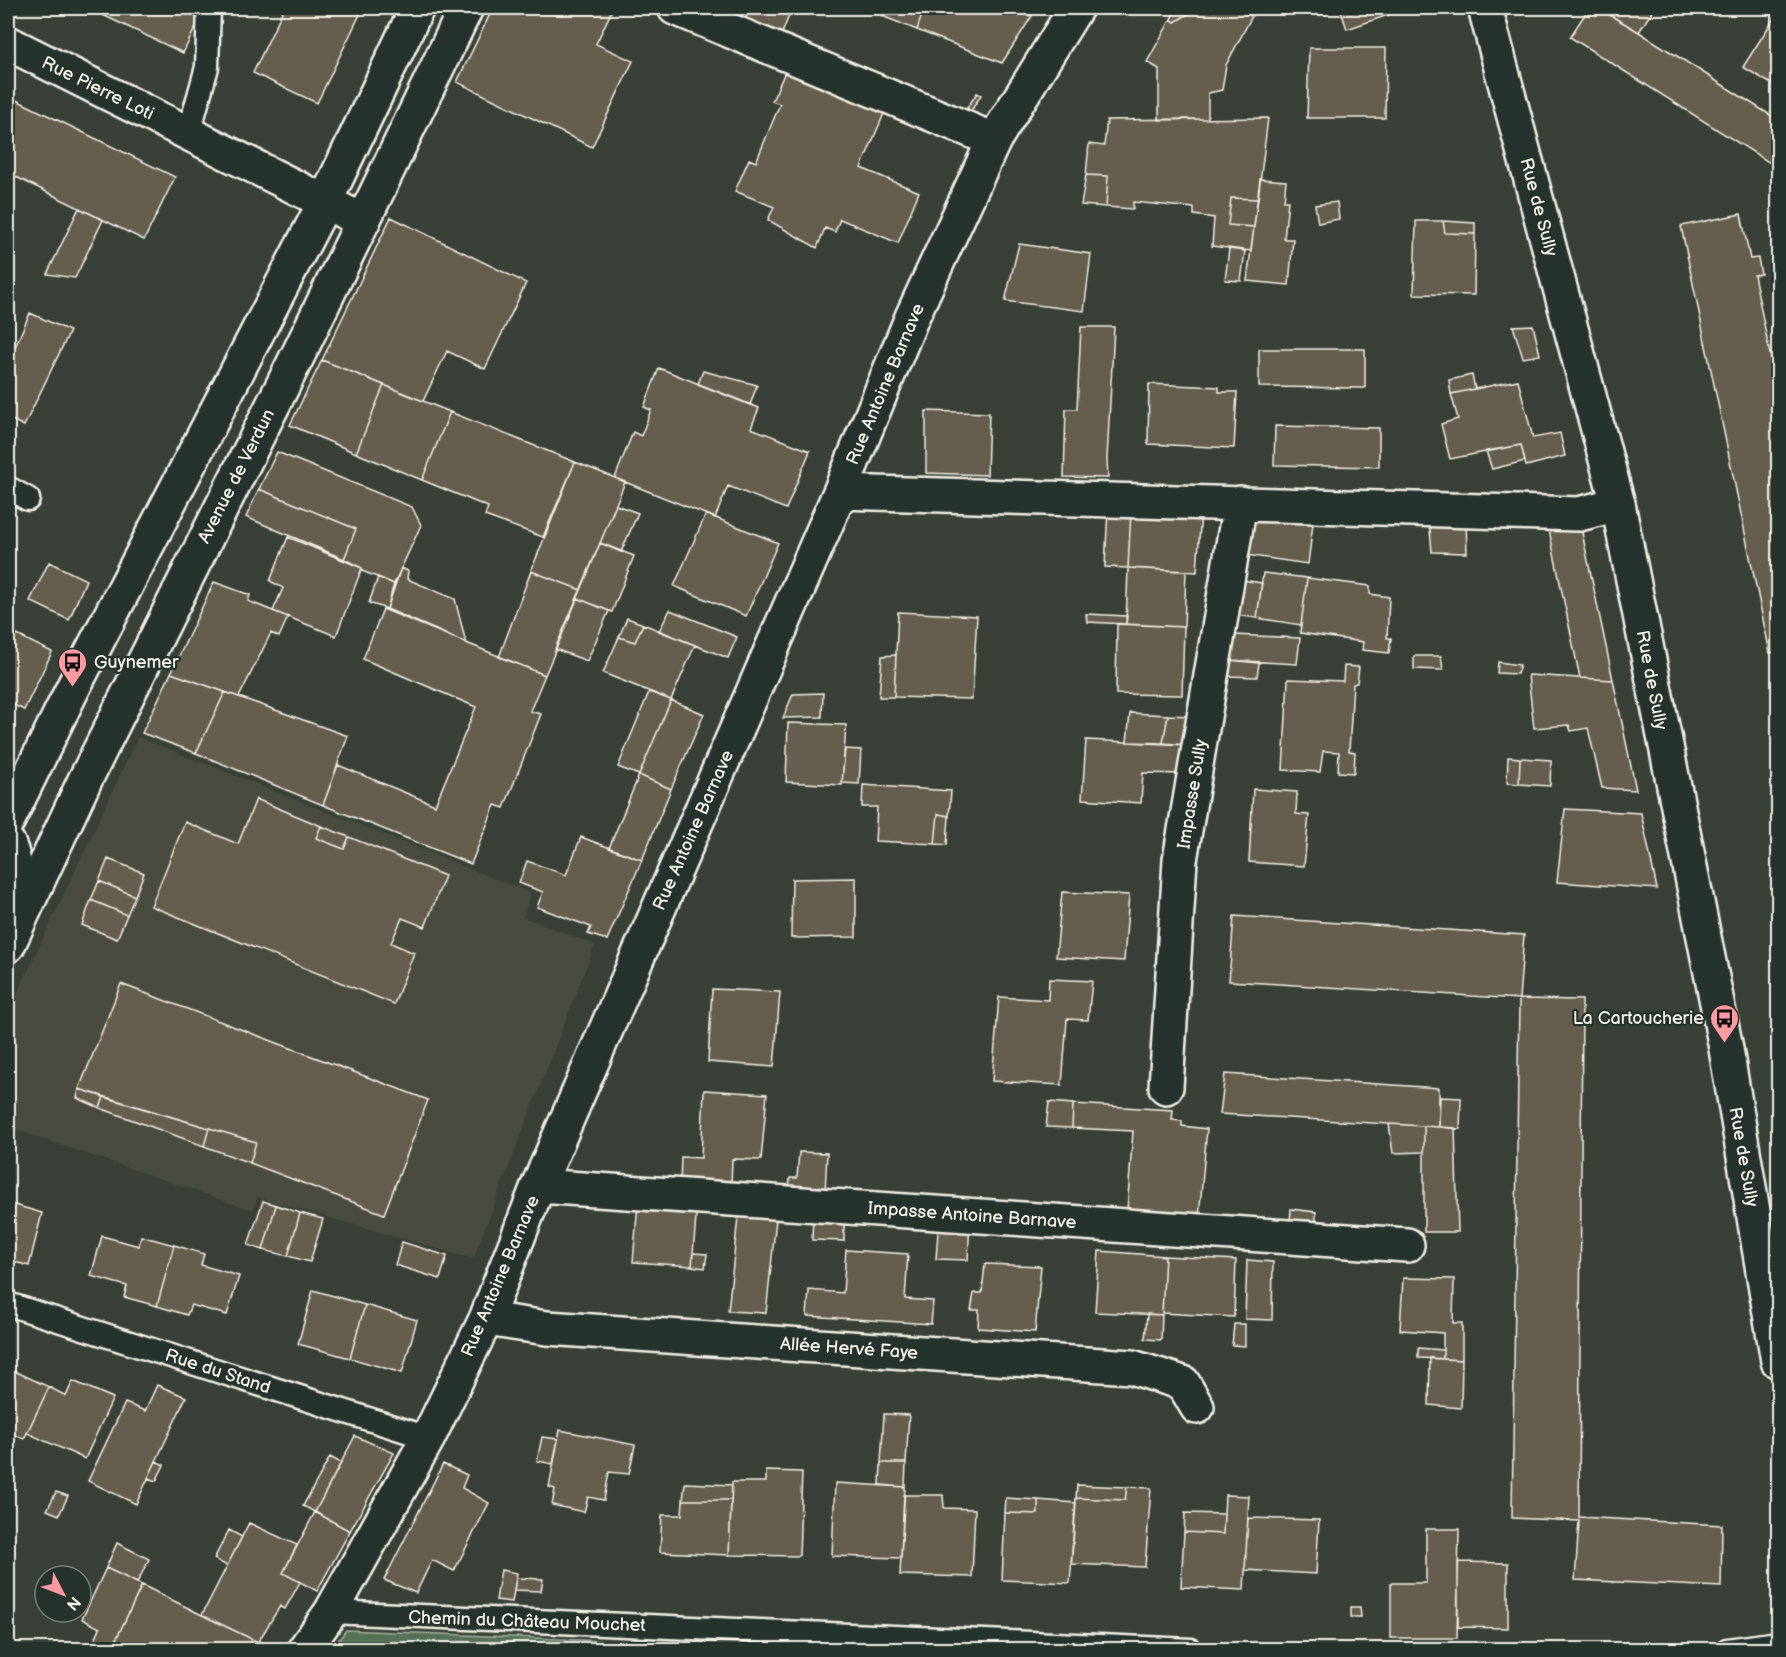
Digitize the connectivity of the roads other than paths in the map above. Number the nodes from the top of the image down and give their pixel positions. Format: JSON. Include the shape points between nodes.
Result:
{"nodes":[{"id":1,"x":209,"y":8,"type":"edge"},
{"id":2,"x":417,"y":8,"type":"edge"},
{"id":3,"x":466,"y":8,"type":"edge"},
{"id":4,"x":675,"y":8,"type":"edge"},
{"id":5,"x":1076,"y":8,"type":"edge"},
{"id":6,"x":1485,"y":8,"type":"edge"},
{"id":7,"x":8,"y":43,"type":"edge"},
{"id":8,"x":189,"y":132,"type":"junction"},
{"id":9,"x":994,"y":140,"type":"junction"},
{"id":10,"x":325,"y":201,"type":"junction"},
{"id":11,"x":363,"y":221,"type":"junction"},
{"id":12,"x":8,"y":488,"type":"edge"},
{"id":13,"x":840,"y":492,"type":"junction"},
{"id":14,"x":28,"y":499,"type":"dead end"},
{"id":15,"x":1240,"y":503,"type":"junction"},
{"id":16,"x":1618,"y":504,"type":"junction"},
{"id":17,"x":8,"y":820,"type":"edge"},
{"id":18,"x":8,"y":843,"type":"edge"},
{"id":19,"x":8,"y":940,"type":"edge"},
{"id":20,"x":8,"y":945,"type":"edge"},
{"id":21,"x":1166,"y":1087,"type":"dead end"},
{"id":22,"x":538,"y":1186,"type":"junction"},
{"id":23,"x":1407,"y":1245,"type":"dead end"},
{"id":24,"x":8,"y":1304,"type":"edge"},
{"id":25,"x":486,"y":1319,"type":"junction"},
{"id":26,"x":1779,"y":1361,"type":"edge"},
{"id":27,"x":1197,"y":1407,"type":"dead end"},
{"id":28,"x":428,"y":1438,"type":"junction"},
{"id":29,"x":331,"y":1612,"type":"junction"},
{"id":30,"x":1779,"y":1643,"type":"edge"},
{"id":31,"x":304,"y":1650,"type":"edge"},
{"id":32,"x":1191,"y":1650,"type":"edge"},
{"id":33,"x":1727,"y":1650,"type":"edge"}],
"edges":[{"from":1,"to":8,"type":"lane","via":[[207,67]]},
{"from":2,"to":10,"type":"street"},
{"from":3,"to":11,"type":"street","name":"Avenue de Verdun"},
{"from":4,"to":9,"type":"street"},
{"from":5,"to":9,"type":"street","name":"Rue Antoine Barnave"},
{"from":6,"to":16,"type":"street","name":"Rue de Sully"},
{"from":7,"to":8,"type":"street","name":"Rue Pierre Loti"},
{"from":8,"to":10,"type":"street","name":"Rue Pierre Loti"},
{"from":9,"to":13,"type":"street","name":"Rue Antoine Barnave","via":[[912,317]]},
{"from":10,"to":11,"type":"street","name":"Rue Pierre Loti"},
{"from":10,"to":17,"type":"street"},
{"from":11,"to":20,"type":"street","name":"Avenue de Verdun","via":[[84,782]]},
{"from":12,"to":14,"type":"lane"},
{"from":13,"to":15,"type":"street"},
{"from":13,"to":22,"type":"street","name":"Rue Antoine Barnave"},
{"from":15,"to":16,"type":"street","via":[[1579,514]]},
{"from":15,"to":21,"type":"street","name":"Impasse Sully","via":[[1180,860]]},
{"from":16,"to":26,"type":"street","name":"Rue de Sully","via":[[1725,1043]]},
{"from":18,"to":19,"type":"street","via":[[15,858],[16,899]]},
{"from":22,"to":23,"type":"street","name":"Impasse Antoine Barnave"},
{"from":22,"to":25,"type":"street","name":"Rue Antoine Barnave"},
{"from":24,"to":28,"type":"lane","name":"Rue du Stand"},
{"from":25,"to":27,"type":"street","name":"Allée Hervé Faye","via":[[548,1328],[1132,1367],[1184,1383]]},
{"from":25,"to":28,"type":"street","name":"Rue Antoine Barnave"},
{"from":28,"to":29,"type":"street","name":"Rue Antoine Barnave"},
{"from":29,"to":31,"type":"street","name":"Rue Antoine Barnave"},
{"from":29,"to":32,"type":"lane","name":"Chemin du Château Mouchet"},
{"from":30,"to":33,"type":"lane"}]}
